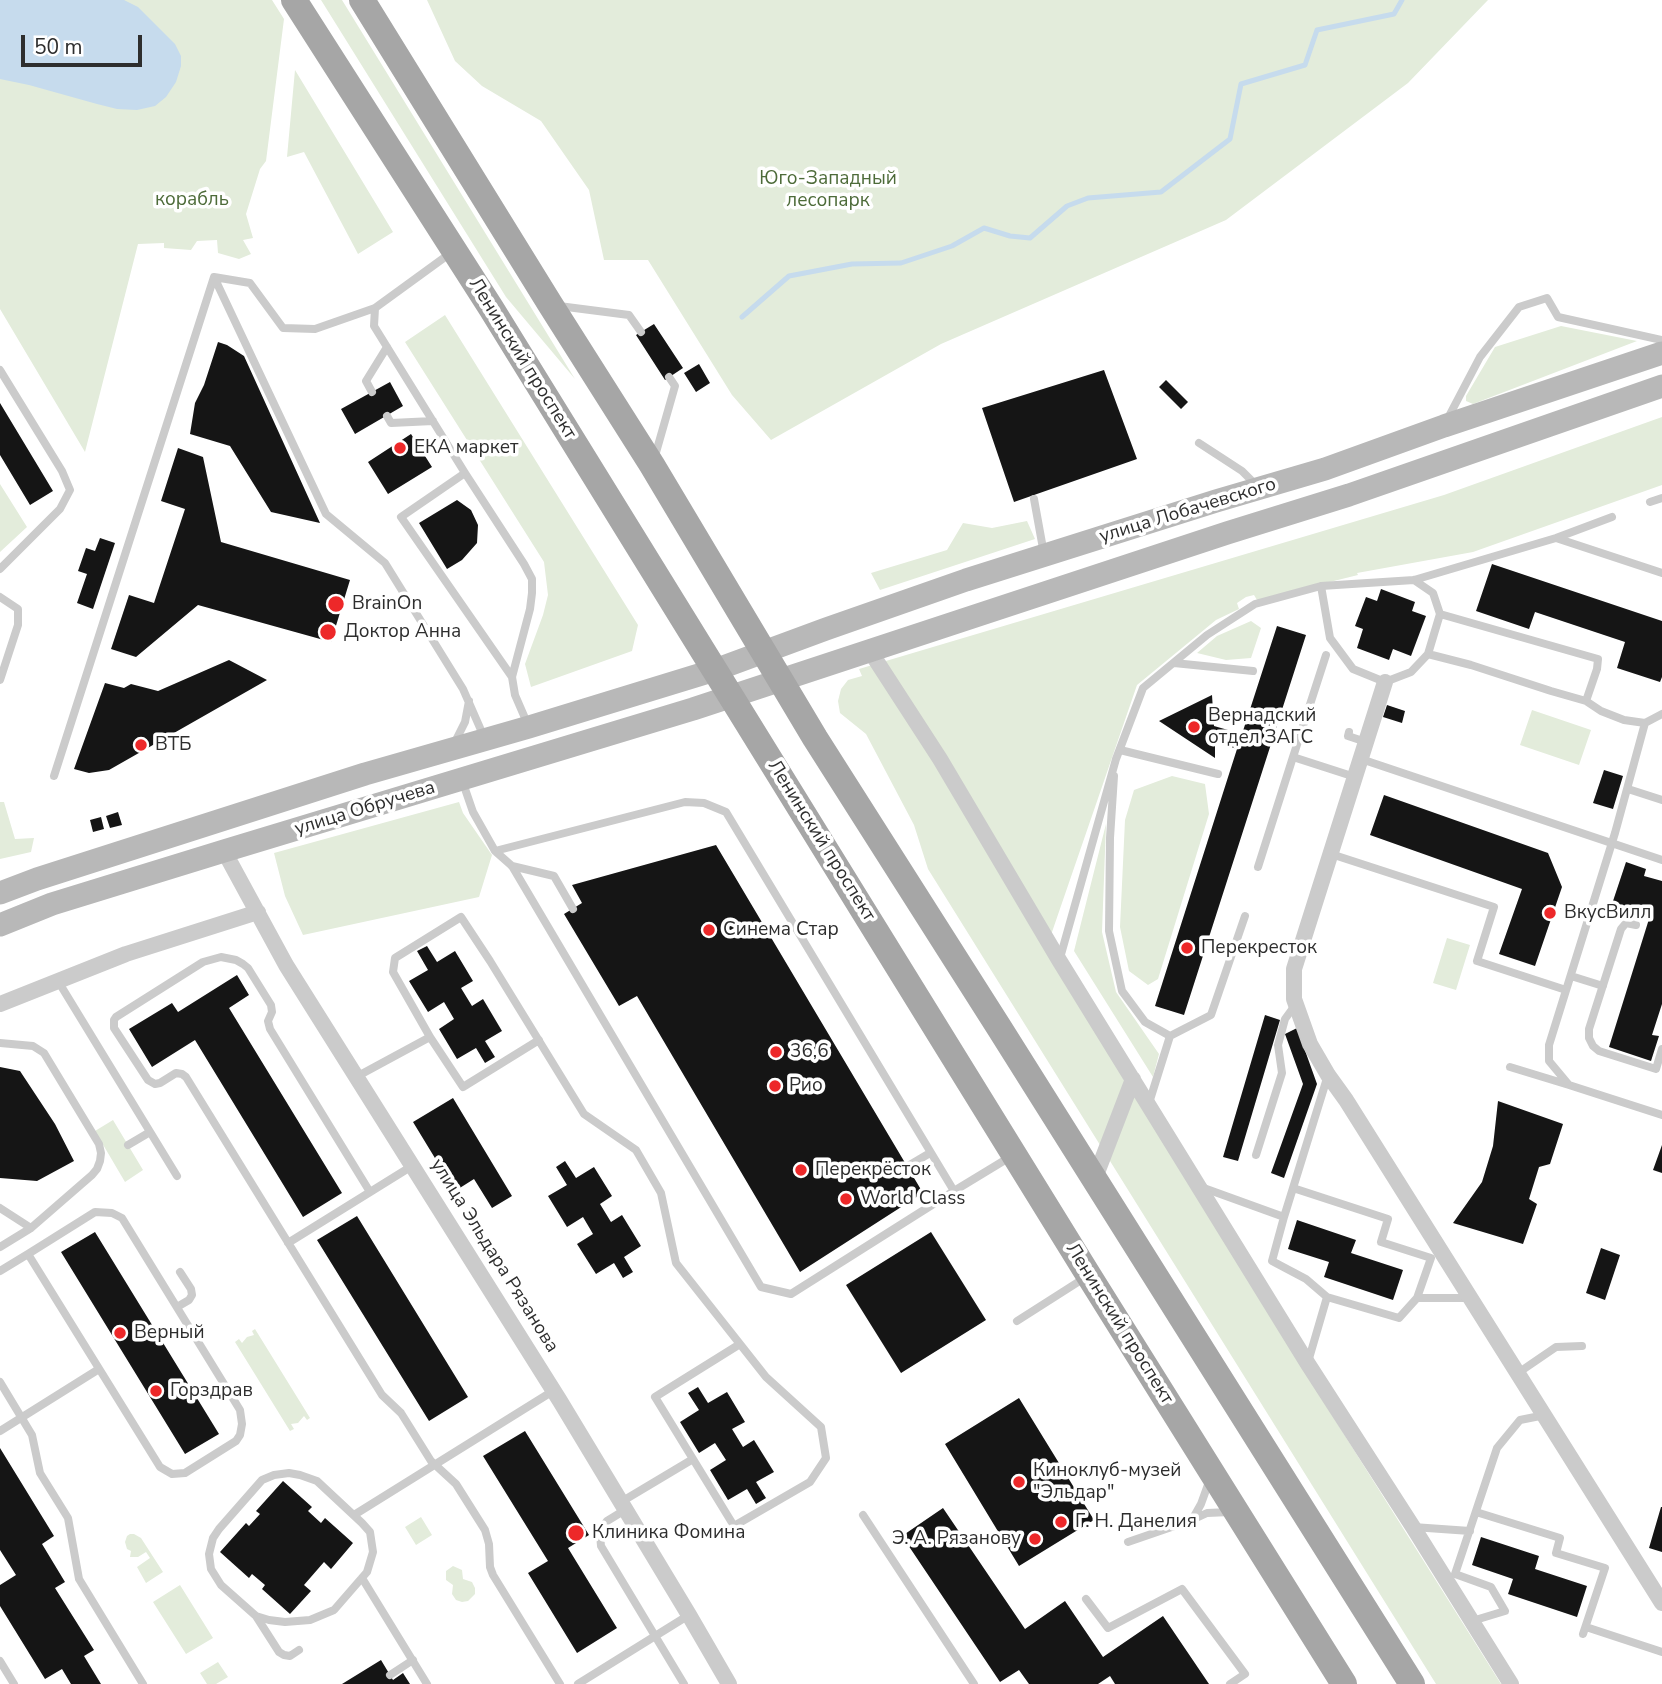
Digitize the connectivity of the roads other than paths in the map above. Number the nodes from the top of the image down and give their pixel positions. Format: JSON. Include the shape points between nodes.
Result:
{"nodes":[{"id":1,"x":295,"y":0,"type":"edge"},
{"id":2,"x":362,"y":0,"type":"edge"},
{"id":3,"x":454,"y":250,"type":"junction"},
{"id":4,"x":214,"y":277,"type":"junction"},
{"id":5,"x":550,"y":304,"type":"junction"},
{"id":6,"x":375,"y":308,"type":"junction"},
{"id":7,"x":641,"y":332,"type":"dead end"},
{"id":8,"x":1662,"y":340,"type":"edge"},
{"id":9,"x":387,"y":347,"type":"junction"},
{"id":10,"x":1662,"y":353,"type":"edge"},
{"id":11,"x":0,"y":370,"type":"edge"},
{"id":12,"x":669,"y":377,"type":"dead end"},
{"id":13,"x":1662,"y":386,"type":"edge"},
{"id":14,"x":372,"y":392,"type":"dead end"},
{"id":15,"x":387,"y":416,"type":"dead end"},
{"id":16,"x":433,"y":421,"type":"junction"},
{"id":17,"x":1444,"y":426,"type":"junction"},
{"id":18,"x":1199,"y":443,"type":"dead end"},
{"id":19,"x":652,"y":465,"type":"junction"},
{"id":20,"x":465,"y":473,"type":"junction"},
{"id":21,"x":1259,"y":488,"type":"junction"},
{"id":22,"x":1662,"y":498,"type":"edge"},
{"id":23,"x":1034,"y":499,"type":"dead end"},
{"id":24,"x":1650,"y":502,"type":"dead end"},
{"id":25,"x":1612,"y":517,"type":"dead end"},
{"id":26,"x":1556,"y":538,"type":"junction"},
{"id":27,"x":1045,"y":555,"type":"junction"},
{"id":28,"x":0,"y":569,"type":"edge"},
{"id":29,"x":1662,"y":573,"type":"edge"},
{"id":30,"x":1414,"y":580,"type":"junction"},
{"id":31,"x":1321,"y":586,"type":"junction"},
{"id":32,"x":0,"y":597,"type":"edge"},
{"id":33,"x":1440,"y":614,"type":"junction"},
{"id":34,"x":870,"y":652,"type":"junction"},
{"id":35,"x":764,"y":653,"type":"junction"},
{"id":36,"x":1428,"y":654,"type":"junction"},
{"id":37,"x":1326,"y":655,"type":"dead end"},
{"id":38,"x":1174,"y":663,"type":"junction"},
{"id":39,"x":715,"y":670,"type":"junction"},
{"id":40,"x":1253,"y":671,"type":"dead end"},
{"id":41,"x":512,"y":677,"type":"junction"},
{"id":42,"x":0,"y":680,"type":"edge"},
{"id":43,"x":780,"y":680,"type":"junction"},
{"id":44,"x":1385,"y":682,"type":"junction"},
{"id":45,"x":731,"y":696,"type":"junction"},
{"id":46,"x":469,"y":701,"type":"junction"},
{"id":47,"x":1586,"y":701,"type":"junction"},
{"id":48,"x":1662,"y":714,"type":"edge"},
{"id":49,"x":1645,"y":723,"type":"junction"},
{"id":50,"x":529,"y":727,"type":"junction"},
{"id":51,"x":1349,"y":732,"type":"dead end"},
{"id":52,"x":485,"y":739,"type":"junction"},
{"id":53,"x":1366,"y":741,"type":"junction"},
{"id":54,"x":1120,"y":750,"type":"junction"},
{"id":55,"x":442,"y":752,"type":"junction"},
{"id":56,"x":1293,"y":757,"type":"junction"},
{"id":57,"x":1115,"y":759,"type":"junction"},
{"id":58,"x":1361,"y":759,"type":"junction"},
{"id":59,"x":1218,"y":774,"type":"dead end"},
{"id":60,"x":54,"y":776,"type":"dead end"},
{"id":61,"x":1355,"y":778,"type":"junction"},
{"id":62,"x":453,"y":783,"type":"junction"},
{"id":63,"x":1628,"y":789,"type":"junction"},
{"id":64,"x":1662,"y":800,"type":"edge"},
{"id":65,"x":1612,"y":843,"type":"junction"},
{"id":66,"x":224,"y":850,"type":"junction"},
{"id":67,"x":495,"y":851,"type":"junction"},
{"id":68,"x":1331,"y":854,"type":"junction"},
{"id":69,"x":1662,"y":860,"type":"edge"},
{"id":70,"x":512,"y":866,"type":"junction"},
{"id":71,"x":1258,"y":867,"type":"dead end"},
{"id":72,"x":0,"y":893,"type":"edge"},
{"id":73,"x":573,"y":909,"type":"dead end"},
{"id":74,"x":258,"y":912,"type":"junction"},
{"id":75,"x":1245,"y":916,"type":"dead end"},
{"id":76,"x":0,"y":925,"type":"edge"},
{"id":77,"x":1636,"y":925,"type":"dead end"},
{"id":78,"x":1059,"y":960,"type":"junction"},
{"id":79,"x":1571,"y":976,"type":"junction"},
{"id":80,"x":58,"y":981,"type":"junction"},
{"id":81,"x":1603,"y":986,"type":"junction"},
{"id":82,"x":1566,"y":990,"type":"junction"},
{"id":83,"x":0,"y":1004,"type":"edge"},
{"id":84,"x":1296,"y":1004,"type":"junction"},
{"id":85,"x":1170,"y":1036,"type":"junction"},
{"id":86,"x":430,"y":1037,"type":"junction"},
{"id":87,"x":539,"y":1040,"type":"junction"},
{"id":88,"x":0,"y":1043,"type":"edge"},
{"id":89,"x":1662,"y":1049,"type":"edge"},
{"id":90,"x":1510,"y":1067,"type":"dead end"},
{"id":91,"x":1328,"y":1074,"type":"junction"},
{"id":92,"x":356,"y":1077,"type":"junction"},
{"id":93,"x":1133,"y":1079,"type":"junction"},
{"id":94,"x":1569,"y":1085,"type":"junction"},
{"id":95,"x":1149,"y":1105,"type":"junction"},
{"id":96,"x":1662,"y":1115,"type":"edge"},
{"id":97,"x":150,"y":1132,"type":"junction"},
{"id":98,"x":128,"y":1145,"type":"dead end"},
{"id":99,"x":930,"y":1153,"type":"junction"},
{"id":100,"x":1014,"y":1154,"type":"junction"},
{"id":101,"x":1256,"y":1155,"type":"dead end"},
{"id":102,"x":412,"y":1166,"type":"junction"},
{"id":103,"x":908,"y":1166,"type":"dead end"},
{"id":104,"x":177,"y":1176,"type":"dead end"},
{"id":105,"x":1095,"y":1178,"type":"junction"},
{"id":106,"x":1199,"y":1186,"type":"junction"},
{"id":107,"x":1293,"y":1188,"type":"junction"},
{"id":108,"x":954,"y":1191,"type":"junction"},
{"id":109,"x":370,"y":1192,"type":"junction"},
{"id":110,"x":0,"y":1208,"type":"edge"},
{"id":111,"x":1284,"y":1217,"type":"junction"},
{"id":112,"x":32,"y":1228,"type":"junction"},
{"id":113,"x":288,"y":1243,"type":"junction"},
{"id":114,"x":0,"y":1247,"type":"edge"},
{"id":115,"x":28,"y":1254,"type":"junction"},
{"id":116,"x":0,"y":1272,"type":"edge"},
{"id":117,"x":180,"y":1272,"type":"dead end"},
{"id":118,"x":1089,"y":1276,"type":"junction"},
{"id":119,"x":1327,"y":1297,"type":"junction"},
{"id":120,"x":1418,"y":1298,"type":"junction"},
{"id":121,"x":1471,"y":1298,"type":"junction"},
{"id":122,"x":177,"y":1307,"type":"junction"},
{"id":123,"x":1017,"y":1321,"type":"dead end"},
{"id":124,"x":740,"y":1344,"type":"junction"},
{"id":125,"x":1582,"y":1346,"type":"dead end"},
{"id":126,"x":1308,"y":1364,"type":"junction"},
{"id":127,"x":99,"y":1370,"type":"junction"},
{"id":128,"x":1518,"y":1373,"type":"junction"},
{"id":129,"x":0,"y":1382,"type":"edge"},
{"id":130,"x":554,"y":1391,"type":"junction"},
{"id":131,"x":1545,"y":1415,"type":"junction"},
{"id":132,"x":22,"y":1418,"type":"junction"},
{"id":133,"x":0,"y":1431,"type":"edge"},
{"id":134,"x":693,"y":1459,"type":"junction"},
{"id":135,"x":435,"y":1465,"type":"junction"},
{"id":136,"x":1212,"y":1473,"type":"junction"},
{"id":137,"x":623,"y":1506,"type":"junction"},
{"id":138,"x":1237,"y":1512,"type":"junction"},
{"id":139,"x":1476,"y":1512,"type":"junction"},
{"id":140,"x":354,"y":1515,"type":"junction"},
{"id":141,"x":863,"y":1516,"type":"dead end"},
{"id":142,"x":1192,"y":1520,"type":"junction"},
{"id":143,"x":1413,"y":1527,"type":"junction"},
{"id":144,"x":1470,"y":1531,"type":"junction"},
{"id":145,"x":1128,"y":1542,"type":"dead end"},
{"id":146,"x":362,"y":1578,"type":"junction"},
{"id":147,"x":1086,"y":1598,"type":"dead end"},
{"id":148,"x":1662,"y":1603,"type":"edge"},
{"id":149,"x":689,"y":1615,"type":"junction"},
{"id":150,"x":256,"y":1616,"type":"junction"},
{"id":151,"x":1472,"y":1621,"type":"junction"},
{"id":152,"x":655,"y":1636,"type":"junction"},
{"id":153,"x":299,"y":1650,"type":"dead end"},
{"id":154,"x":1662,"y":1652,"type":"edge"},
{"id":155,"x":413,"y":1660,"type":"junction"},
{"id":156,"x":0,"y":1661,"type":"edge"},
{"id":157,"x":390,"y":1675,"type":"dead end"},
{"id":158,"x":14,"y":1684,"type":"edge"},
{"id":159,"x":143,"y":1684,"type":"edge"},
{"id":160,"x":427,"y":1684,"type":"edge"},
{"id":161,"x":559,"y":1684,"type":"edge"},
{"id":162,"x":578,"y":1684,"type":"edge"},
{"id":163,"x":684,"y":1684,"type":"edge"},
{"id":164,"x":729,"y":1684,"type":"edge"},
{"id":165,"x":974,"y":1684,"type":"edge"},
{"id":166,"x":1230,"y":1684,"type":"edge"},
{"id":167,"x":1345,"y":1684,"type":"edge"},
{"id":168,"x":1412,"y":1684,"type":"edge"},
{"id":169,"x":1511,"y":1684,"type":"edge"}],
"edges":[{"from":1,"to":3,"type":"main road","name":"Ленинский проспект"},
{"from":2,"to":5,"type":"main road"},
{"from":3,"to":6,"type":"lane"},
{"from":3,"to":39,"type":"main road","name":"Ленинский проспект"},
{"from":4,"to":6,"type":"lane","via":[[250,283],[283,328],[315,329]]},
{"from":4,"to":46,"type":"lane","via":[[326,514],[386,564]]},
{"from":4,"to":60,"type":"lane"},
{"from":5,"to":7,"type":"lane","via":[[629,315]]},
{"from":5,"to":19,"type":"main road"},
{"from":6,"to":9,"type":"lane","via":[[374,326]]},
{"from":8,"to":17,"type":"lane","via":[[1558,317],[1548,298],[1519,307],[1480,357]]},
{"from":9,"to":14,"type":"lane","via":[[366,381]]},
{"from":9,"to":16,"type":"lane"},
{"from":10,"to":17,"type":"main road","name":"улица Лобачевского"},
{"from":11,"to":28,"type":"lane","via":[[70,490],[60,509]]},
{"from":12,"to":19,"type":"lane","via":[[675,386]]},
{"from":13,"to":34,"type":"main road","name":"улица Лобачевского","via":[[1349,495]]},
{"from":15,"to":16,"type":"lane","via":[[391,424]]},
{"from":16,"to":20,"type":"lane"},
{"from":17,"to":21,"type":"main road","name":"улица Лобачевского"},
{"from":18,"to":21,"type":"lane"},
{"from":19,"to":35,"type":"main road"},
{"from":20,"to":41,"type":"lane","via":[[532,579],[530,609]]},
{"from":20,"to":41,"type":"lane","via":[[401,517]]},
{"from":21,"to":27,"type":"main road","name":"улица Лобачевского"},
{"from":22,"to":24,"type":"lane"},
{"from":23,"to":27,"type":"lane"},
{"from":25,"to":26,"type":"lane"},
{"from":26,"to":29,"type":"lane"},
{"from":26,"to":30,"type":"lane"},
{"from":27,"to":35,"type":"main road","name":"улица Лобачевского"},
{"from":30,"to":31,"type":"lane"},
{"from":30,"to":33,"type":"lane","via":[[1433,593]]},
{"from":31,"to":38,"type":"lane","via":[[1255,604]]},
{"from":31,"to":44,"type":"lane","via":[[1330,638],[1353,669]]},
{"from":32,"to":42,"type":"lane","via":[[18,609],[18,625]]},
{"from":33,"to":36,"type":"lane"},
{"from":33,"to":47,"type":"lane","via":[[1598,659]]},
{"from":34,"to":43,"type":"main road","name":"улица Лобачевского"},
{"from":34,"to":78,"type":"street","via":[[940,759]]},
{"from":35,"to":39,"type":"main road","name":"улица Лобачевского"},
{"from":35,"to":43,"type":"main road"},
{"from":36,"to":44,"type":"lane","via":[[1411,672]]},
{"from":36,"to":47,"type":"lane"},
{"from":37,"to":56,"type":"lane"},
{"from":38,"to":40,"type":"lane"},
{"from":38,"to":54,"type":"lane","via":[[1143,688]]},
{"from":39,"to":45,"type":"main road","name":"Ленинский проспект"},
{"from":39,"to":50,"type":"main road","name":"улица Обручева"},
{"from":41,"to":50,"type":"lane"},
{"from":43,"to":45,"type":"main road","name":"улица Лобачевского"},
{"from":43,"to":105,"type":"main road"},
{"from":44,"to":53,"type":"street"},
{"from":45,"to":62,"type":"main road","name":"улица Обручева"},
{"from":45,"to":100,"type":"main road","name":"Ленинский проспект"},
{"from":46,"to":52,"type":"lane"},
{"from":46,"to":55,"type":"lane","via":[[465,722]]},
{"from":47,"to":49,"type":"lane","via":[[1624,720]]},
{"from":48,"to":49,"type":"lane"},
{"from":49,"to":63,"type":"lane"},
{"from":50,"to":52,"type":"main road","name":"улица Обручева"},
{"from":51,"to":53,"type":"lane","via":[[1348,736]]},
{"from":52,"to":55,"type":"main road","name":"улица Обручева"},
{"from":53,"to":58,"type":"street"},
{"from":54,"to":57,"type":"lane"},
{"from":54,"to":59,"type":"lane"},
{"from":55,"to":62,"type":"street","via":[[455,765]]},
{"from":55,"to":72,"type":"main road","name":"улица Обручева"},
{"from":56,"to":61,"type":"lane"},
{"from":56,"to":71,"type":"lane"},
{"from":57,"to":78,"type":"lane"},
{"from":57,"to":85,"type":"lane","via":[[1109,931],[1122,991],[1145,1022]]},
{"from":58,"to":61,"type":"street"},
{"from":58,"to":65,"type":"lane"},
{"from":61,"to":68,"type":"street"},
{"from":62,"to":66,"type":"main road","name":"улица Обручева"},
{"from":62,"to":67,"type":"lane"},
{"from":63,"to":64,"type":"lane"},
{"from":63,"to":65,"type":"lane"},
{"from":65,"to":69,"type":"lane"},
{"from":65,"to":79,"type":"lane"},
{"from":66,"to":74,"type":"street","name":"улица Эльдара Рязанова"},
{"from":66,"to":76,"type":"main road","name":"улица Обручева"},
{"from":67,"to":70,"type":"lane"},
{"from":67,"to":99,"type":"lane","via":[[685,802],[704,803],[726,812]]},
{"from":68,"to":82,"type":"lane","via":[[1494,908],[1477,961]]},
{"from":68,"to":84,"type":"street","via":[[1294,969]]},
{"from":70,"to":73,"type":"lane","via":[[554,876]]},
{"from":70,"to":108,"type":"lane","via":[[761,1287],[791,1294]]},
{"from":74,"to":80,"type":"street"},
{"from":74,"to":92,"type":"street","name":"улица Эльдара Рязанова"},
{"from":75,"to":85,"type":"lane","via":[[1211,1015]]},
{"from":77,"to":81,"type":"lane","via":[[1623,925]]},
{"from":78,"to":93,"type":"street"},
{"from":79,"to":81,"type":"lane"},
{"from":79,"to":82,"type":"lane"},
{"from":80,"to":83,"type":"street"},
{"from":80,"to":97,"type":"lane"},
{"from":81,"to":89,"type":"lane","via":[[1589,1029],[1593,1046],[1656,1069]]},
{"from":82,"to":94,"type":"lane","via":[[1549,1045],[1549,1061]]},
{"from":84,"to":91,"type":"street","via":[[1310,1044]]},
{"from":84,"to":101,"type":"lane","via":[[1285,1019],[1278,1045],[1282,1073]]},
{"from":85,"to":95,"type":"lane"},
{"from":86,"to":87,"type":"lane","via":[[463,1087]]},
{"from":86,"to":87,"type":"lane","via":[[393,972],[394,958],[461,917]]},
{"from":86,"to":92,"type":"lane"},
{"from":87,"to":124,"type":"lane","via":[[584,1114],[636,1150],[661,1193],[676,1263]]},
{"from":88,"to":112,"type":"lane","via":[[33,1046],[44,1053],[101,1153],[92,1175]]},
{"from":90,"to":94,"type":"lane"},
{"from":91,"to":107,"type":"lane"},
{"from":91,"to":121,"type":"street"},
{"from":92,"to":102,"type":"street","name":"улица Эльдара Рязанова"},
{"from":93,"to":95,"type":"street"},
{"from":93,"to":105,"type":"street"},
{"from":94,"to":96,"type":"lane"},
{"from":95,"to":106,"type":"street"},
{"from":97,"to":98,"type":"lane"},
{"from":97,"to":104,"type":"lane"},
{"from":99,"to":103,"type":"lane"},
{"from":99,"to":108,"type":"lane"},
{"from":100,"to":108,"type":"lane"},
{"from":100,"to":118,"type":"main road","name":"Ленинский проспект"},
{"from":102,"to":109,"type":"lane"},
{"from":102,"to":130,"type":"street","name":"улица Эльдара Рязанова"},
{"from":105,"to":168,"type":"main road"},
{"from":106,"to":111,"type":"lane"},
{"from":106,"to":126,"type":"street"},
{"from":107,"to":111,"type":"lane"},
{"from":107,"to":120,"type":"lane","via":[[1388,1219],[1381,1242],[1431,1258]]},
{"from":109,"to":113,"type":"lane"},
{"from":109,"to":113,"type":"lane","via":[[270,1029],[271,1005],[243,964],[221,957],[203,962],[118,1015],[114,1028],[148,1080],[160,1083],[176,1073],[186,1077]]},
{"from":110,"to":112,"type":"lane"},
{"from":111,"to":119,"type":"lane","via":[[1272,1261],[1306,1279]]},
{"from":112,"to":114,"type":"lane"},
{"from":113,"to":135,"type":"lane","via":[[382,1395],[401,1413]]},
{"from":115,"to":116,"type":"lane"},
{"from":115,"to":122,"type":"lane","via":[[95,1212],[112,1213],[122,1218]]},
{"from":115,"to":127,"type":"lane"},
{"from":117,"to":122,"type":"lane","via":[[192,1295]]},
{"from":118,"to":123,"type":"lane"},
{"from":118,"to":136,"type":"main road","name":"Ленинский проспект"},
{"from":119,"to":120,"type":"lane","via":[[1399,1318]]},
{"from":119,"to":126,"type":"lane"},
{"from":120,"to":121,"type":"lane"},
{"from":121,"to":128,"type":"street"},
{"from":122,"to":127,"type":"lane","via":[[240,1410],[243,1424],[236,1441],[185,1473],[167,1471],[156,1461]]},
{"from":124,"to":134,"type":"lane","via":[[655,1397]]},
{"from":124,"to":134,"type":"lane","via":[[766,1377],[821,1427],[826,1458],[810,1482],[734,1526]]},
{"from":125,"to":128,"type":"lane","via":[[1556,1347]]},
{"from":126,"to":143,"type":"street"},
{"from":127,"to":132,"type":"lane"},
{"from":128,"to":131,"type":"street"},
{"from":129,"to":132,"type":"lane"},
{"from":130,"to":135,"type":"lane"},
{"from":130,"to":137,"type":"street","name":"улица Эльдара Рязанова"},
{"from":131,"to":139,"type":"lane","via":[[1520,1420],[1497,1448]]},
{"from":131,"to":148,"type":"street"},
{"from":132,"to":133,"type":"lane"},
{"from":132,"to":159,"type":"lane","via":[[33,1438],[40,1473],[68,1518],[79,1579]]},
{"from":134,"to":137,"type":"lane"},
{"from":135,"to":140,"type":"lane"},
{"from":135,"to":161,"type":"lane","via":[[456,1484],[485,1530],[493,1575]]},
{"from":136,"to":138,"type":"main road","name":"Ленинский проспект"},
{"from":136,"to":142,"type":"lane"},
{"from":137,"to":149,"type":"street","name":"улица Эльдара Рязанова"},
{"from":137,"to":152,"type":"lane","via":[[604,1525],[601,1546]]},
{"from":138,"to":142,"type":"lane","via":[[1207,1513]]},
{"from":138,"to":167,"type":"main road","name":"Ленинский проспект"},
{"from":139,"to":144,"type":"lane"},
{"from":139,"to":154,"type":"lane","via":[[1560,1538],[1556,1553],[1605,1569],[1585,1631]]},
{"from":140,"to":146,"type":"lane","via":[[370,1532],[372,1545],[368,1572]]},
{"from":140,"to":150,"type":"lane","via":[[311,1478],[284,1474],[262,1480],[219,1529],[209,1554],[216,1580]]},
{"from":141,"to":165,"type":"lane"},
{"from":142,"to":145,"type":"lane"},
{"from":143,"to":144,"type":"lane"},
{"from":143,"to":151,"type":"street"},
{"from":144,"to":151,"type":"lane","via":[[1455,1574],[1491,1587],[1505,1611]]},
{"from":146,"to":150,"type":"lane","via":[[334,1610],[317,1617],[285,1622]]},
{"from":146,"to":155,"type":"lane"},
{"from":147,"to":166,"type":"lane","via":[[1108,1628],[1182,1589],[1245,1674]]},
{"from":149,"to":152,"type":"lane"},
{"from":149,"to":164,"type":"street","name":"улица Эльдара Рязанова"},
{"from":150,"to":153,"type":"lane","via":[[279,1652],[290,1656]]},
{"from":151,"to":169,"type":"street"},
{"from":152,"to":162,"type":"lane"},
{"from":152,"to":163,"type":"lane"},
{"from":155,"to":157,"type":"lane"},
{"from":155,"to":160,"type":"lane"},
{"from":156,"to":158,"type":"lane"}]}
